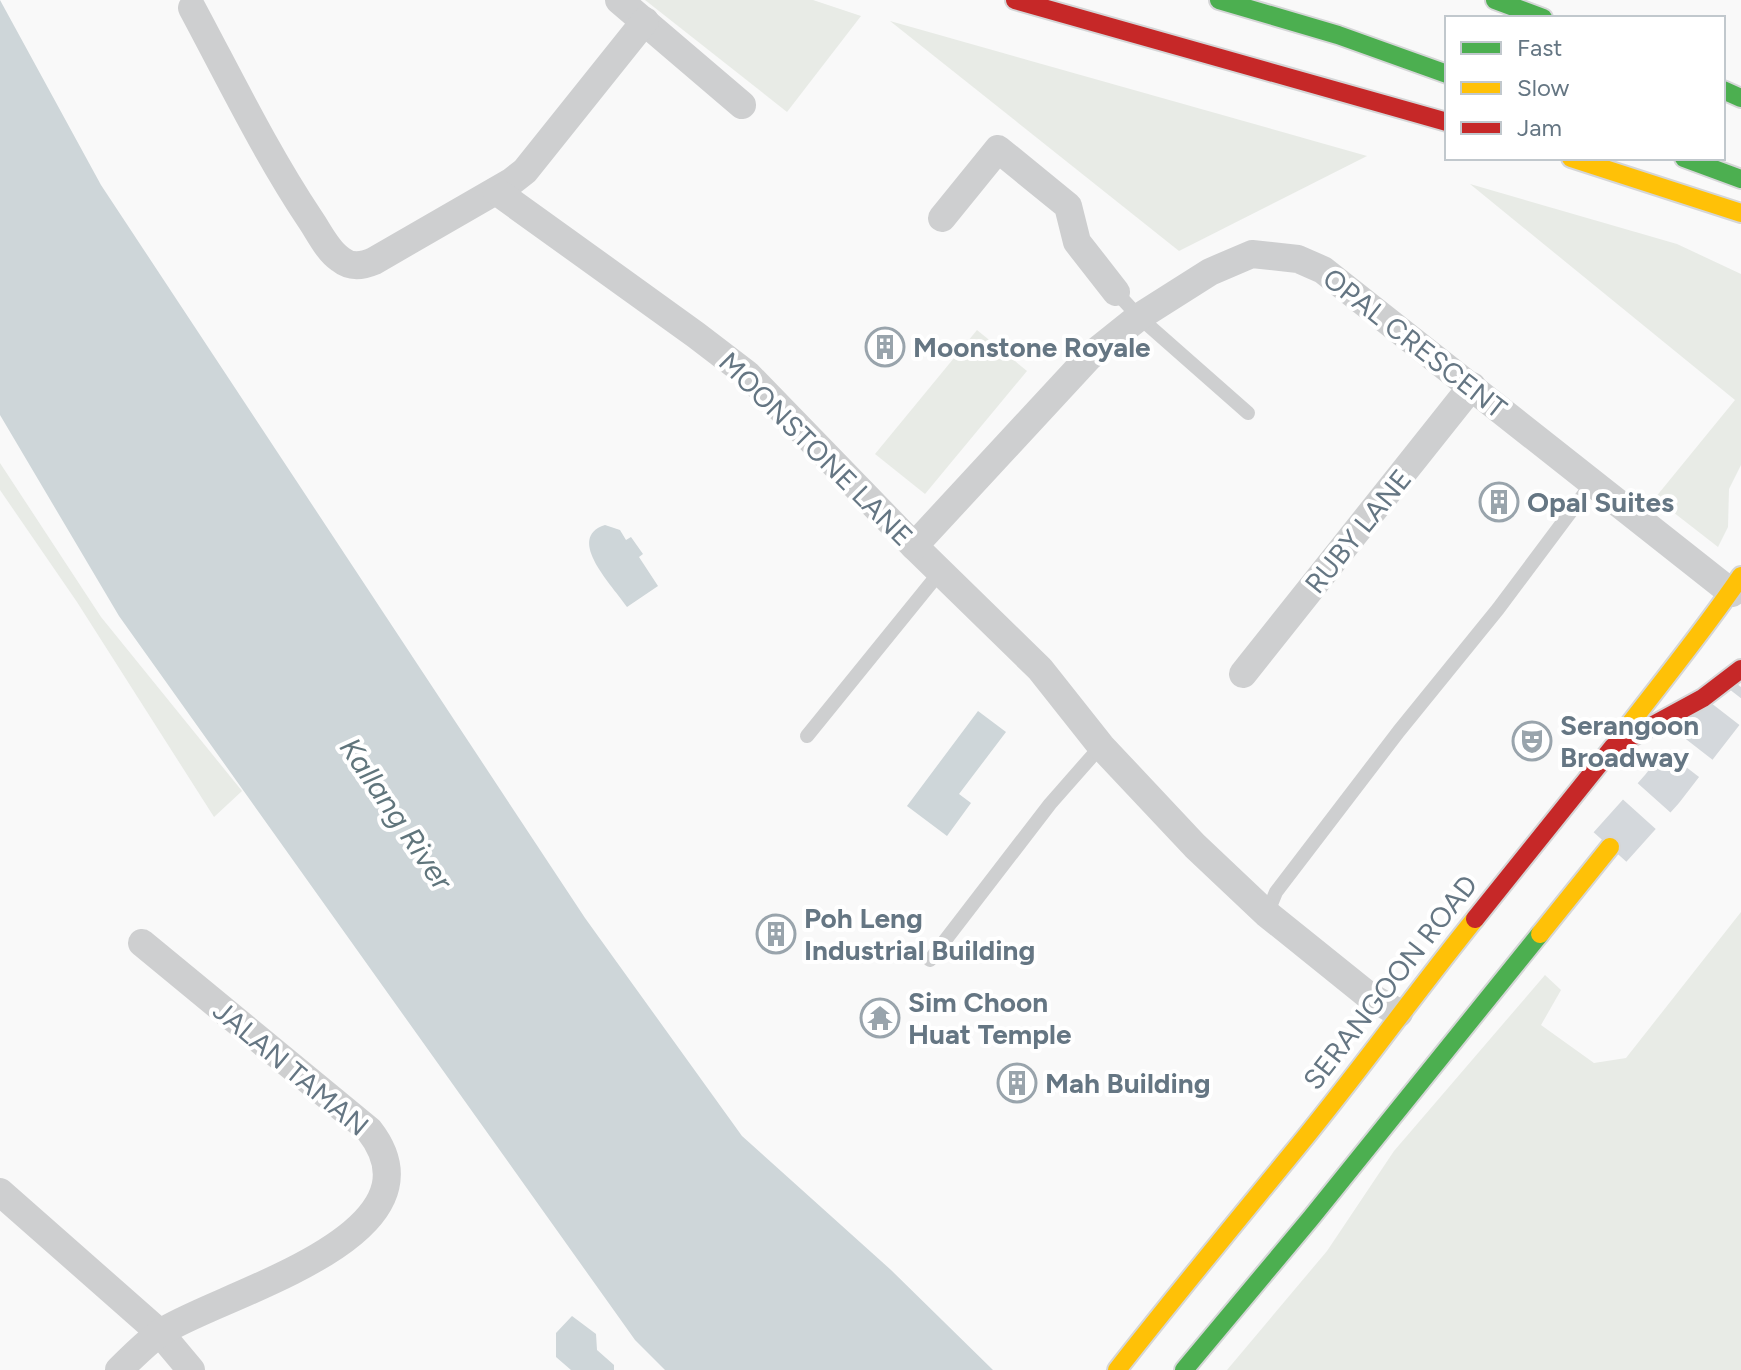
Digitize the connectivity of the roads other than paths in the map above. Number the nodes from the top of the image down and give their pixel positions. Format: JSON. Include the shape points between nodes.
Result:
{"nodes":[{"id":1,"x":619,"y":0,"type":"edge"},
{"id":2,"x":1015,"y":0,"type":"edge"},
{"id":3,"x":1219,"y":0,"type":"edge"},
{"id":4,"x":1495,"y":0,"type":"edge"},
{"id":5,"x":192,"y":8,"type":"dead end"},
{"id":6,"x":1538,"y":16,"type":"edge"},
{"id":7,"x":645,"y":21,"type":"junction"},
{"id":8,"x":1445,"y":73,"type":"edge"},
{"id":9,"x":742,"y":105,"type":"dead end"},
{"id":10,"x":1445,"y":121,"type":"edge"},
{"id":11,"x":1577,"y":160,"type":"edge"},
{"id":12,"x":1689,"y":160,"type":"edge"},
{"id":13,"x":1741,"y":179,"type":"edge"},
{"id":14,"x":496,"y":191,"type":"junction"},
{"id":15,"x":1741,"y":213,"type":"edge"},
{"id":16,"x":942,"y":218,"type":"dead end"},
{"id":17,"x":1116,"y":292,"type":"joint"},
{"id":18,"x":1139,"y":317,"type":"junction"},
{"id":19,"x":1472,"y":386,"type":"junction"},
{"id":20,"x":1248,"y":413,"type":"dead end"},
{"id":21,"x":1593,"y":482,"type":"junction"},
{"id":22,"x":914,"y":546,"type":"junction"},
{"id":23,"x":940,"y":572,"type":"junction"},
{"id":24,"x":1738,"y":589,"type":"edge"},
{"id":25,"x":1741,"y":669,"type":"edge"},
{"id":26,"x":1243,"y":674,"type":"dead end"},
{"id":27,"x":1741,"y":685,"type":"edge"},
{"id":28,"x":1703,"y":698,"type":"junction"},
{"id":29,"x":807,"y":736,"type":"dead end"},
{"id":30,"x":1101,"y":746,"type":"junction"},
{"id":31,"x":1613,"y":747,"type":"junction"},
{"id":32,"x":1610,"y":847,"type":"tunnel mouth"},
{"id":33,"x":1267,"y":914,"type":"junction"},
{"id":34,"x":142,"y":943,"type":"dead end"},
{"id":35,"x":930,"y":960,"type":"dead end"},
{"id":36,"x":1399,"y":1013,"type":"junction"},
{"id":37,"x":0,"y":1192,"type":"edge"},
{"id":38,"x":160,"y":1333,"type":"junction"},
{"id":39,"x":119,"y":1370,"type":"edge"},
{"id":40,"x":191,"y":1370,"type":"edge"},
{"id":41,"x":1117,"y":1370,"type":"edge"},
{"id":42,"x":1184,"y":1370,"type":"edge"}],
"edges":[{"from":1,"to":7,"type":"street"},
{"from":2,"to":10,"type":"main road"},
{"from":3,"to":8,"type":"main road"},
{"from":4,"to":6,"type":"main road"},
{"from":5,"to":14,"type":"street","via":[[294,196],[342,261],[363,266],[374,261]]},
{"from":7,"to":9,"type":"street"},
{"from":7,"to":14,"type":"street","via":[[525,171]]},
{"from":11,"to":15,"type":"main road"},
{"from":12,"to":13,"type":"main road"},
{"from":14,"to":22,"type":"street","name":"MOONSTONE LANE","via":[[747,374]]},
{"from":16,"to":17,"type":"street","via":[[998,149],[1068,206],[1077,242]]},
{"from":17,"to":18,"type":"lane"},
{"from":18,"to":19,"type":"street","name":"OPAL CRESCENT","via":[[1239,258],[1267,254],[1298,259],[1323,270]]},
{"from":18,"to":20,"type":"lane"},
{"from":18,"to":22,"type":"street","name":"OPAL CRESCENT","via":[[1089,357]]},
{"from":19,"to":21,"type":"street","name":"OPAL CRESCENT"},
{"from":19,"to":26,"type":"street","name":"RUBY LANE"},
{"from":21,"to":24,"type":"street","name":"OPAL CRESCENT"},
{"from":21,"to":33,"type":"lane","via":[[1276,892]]},
{"from":22,"to":23,"type":"street","name":"MOONSTONE LANE"},
{"from":23,"to":29,"type":"lane"},
{"from":23,"to":30,"type":"street","name":"MOONSTONE LANE","via":[[1040,669]]},
{"from":24,"to":31,"type":"main road"},
{"from":25,"to":28,"type":"main road","name":"SERANGOON ROAD"},
{"from":27,"to":28,"type":"main road"},
{"from":28,"to":31,"type":"main road","name":"SERANGOON ROAD"},
{"from":30,"to":33,"type":"street","name":"MOONSTONE LANE"},
{"from":30,"to":35,"type":"lane"},
{"from":31,"to":36,"type":"main road","name":"SERANGOON ROAD"},
{"from":32,"to":42,"type":"main road"},
{"from":33,"to":36,"type":"street","name":"MOONSTONE LANE","via":[[1369,996]]},
{"from":34,"to":38,"type":"street","name":"JALAN TAMAN","via":[[369,1130],[385,1167],[384,1191],[376,1206],[330,1250]]},
{"from":36,"to":41,"type":"main road","name":"SERANGOON ROAD"},
{"from":37,"to":38,"type":"street"},
{"from":38,"to":39,"type":"street","name":"JALAN TAMAN"},
{"from":38,"to":40,"type":"street"}]}
